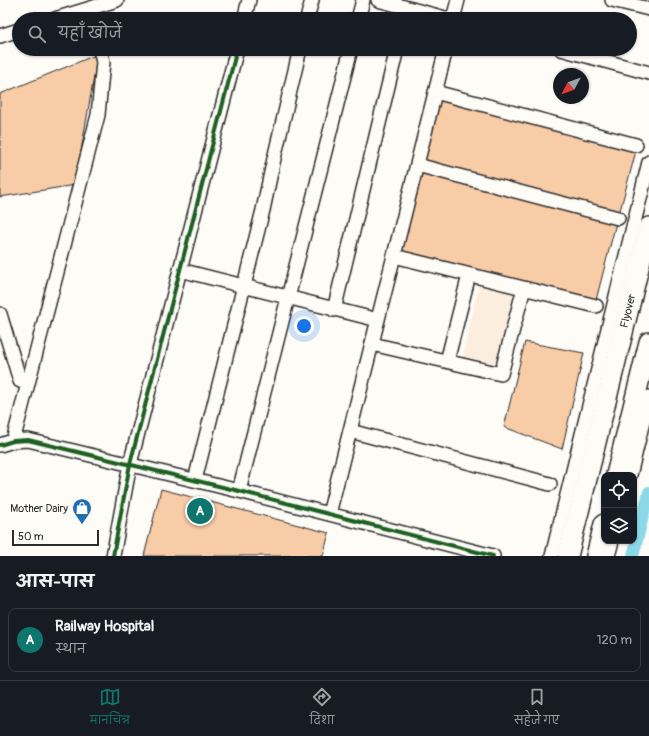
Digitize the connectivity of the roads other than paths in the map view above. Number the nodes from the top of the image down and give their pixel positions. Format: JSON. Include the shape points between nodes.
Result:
{"nodes":[{"id":1,"x":117,"y":0,"type":"edge"},
{"id":2,"x":249,"y":0,"type":"edge"},
{"id":3,"x":312,"y":0,"type":"edge"},
{"id":4,"x":363,"y":0,"type":"edge"},
{"id":5,"x":378,"y":0,"type":"edge"},
{"id":6,"x":458,"y":0,"type":"edge"},
{"id":7,"x":612,"y":0,"type":"edge"},
{"id":8,"x":406,"y":9,"type":"edge"},
{"id":9,"x":649,"y":9,"type":"edge"},
{"id":10,"x":95,"y":12,"type":"edge"},
{"id":11,"x":246,"y":12,"type":"edge"},
{"id":12,"x":309,"y":12,"type":"edge"},
{"id":13,"x":360,"y":12,"type":"edge"},
{"id":14,"x":419,"y":12,"type":"edge"},
{"id":15,"x":455,"y":12,"type":"edge"},
{"id":16,"x":12,"y":32,"type":"edge"},
{"id":17,"x":0,"y":36,"type":"edge"},
{"id":18,"x":102,"y":56,"type":"edge"},
{"id":19,"x":235,"y":56,"type":"edge"},
{"id":20,"x":298,"y":56,"type":"edge"},
{"id":21,"x":349,"y":56,"type":"edge"},
{"id":22,"x":395,"y":56,"type":"edge"},
{"id":23,"x":444,"y":56,"type":"edge"},
{"id":24,"x":587,"y":56,"type":"edge"},
{"id":25,"x":649,"y":73,"type":"edge"},
{"id":26,"x":435,"y":92,"type":"junction"},
{"id":27,"x":636,"y":145,"type":"dead end"},
{"id":28,"x":649,"y":162,"type":"edge"},
{"id":29,"x":416,"y":165,"type":"junction"},
{"id":30,"x":618,"y":218,"type":"dead end"},
{"id":31,"x":649,"y":227,"type":"edge"},
{"id":32,"x":394,"y":256,"type":"junction"},
{"id":33,"x":180,"y":270,"type":"junction"},
{"id":34,"x":469,"y":275,"type":"junction"},
{"id":35,"x":244,"y":287,"type":"junction"},
{"id":36,"x":524,"y":288,"type":"junction"},
{"id":37,"x":288,"y":298,"type":"junction"},
{"id":38,"x":596,"y":306,"type":"dead end"},
{"id":39,"x":334,"y":310,"type":"junction"},
{"id":40,"x":0,"y":314,"type":"edge"},
{"id":41,"x":378,"y":320,"type":"junction"},
{"id":42,"x":649,"y":342,"type":"edge"},
{"id":43,"x":372,"y":344,"type":"junction"},
{"id":44,"x":447,"y":361,"type":"junction"},
{"id":45,"x":28,"y":383,"type":"junction"},
{"id":46,"x":608,"y":395,"type":"junction"},
{"id":47,"x":642,"y":400,"type":"edge"},
{"id":48,"x":350,"y":431,"type":"junction"},
{"id":49,"x":13,"y":441,"type":"junction"},
{"id":50,"x":0,"y":445,"type":"edge"},
{"id":51,"x":130,"y":464,"type":"junction"},
{"id":52,"x":617,"y":472,"type":"edge"},
{"id":53,"x":630,"y":472,"type":"edge"},
{"id":54,"x":195,"y":480,"type":"junction"},
{"id":55,"x":550,"y":484,"type":"dead end"},
{"id":56,"x":239,"y":491,"type":"junction"},
{"id":57,"x":329,"y":514,"type":"junction"},
{"id":58,"x":566,"y":543,"type":"edge"},
{"id":59,"x":113,"y":556,"type":"edge"},
{"id":60,"x":493,"y":556,"type":"edge"},
{"id":61,"x":552,"y":556,"type":"edge"}],
"edges":[{"from":1,"to":10,"type":"street"},
{"from":2,"to":11,"type":"street"},
{"from":3,"to":12,"type":"street"},
{"from":4,"to":13,"type":"street"},
{"from":5,"to":8,"type":"street"},
{"from":6,"to":15,"type":"street"},
{"from":7,"to":9,"type":"street"},
{"from":8,"to":14,"type":"street"},
{"from":16,"to":17,"type":"street"},
{"from":18,"to":45,"type":"street","via":[[98,115]]},
{"from":19,"to":33,"type":"street"},
{"from":20,"to":35,"type":"street"},
{"from":21,"to":37,"type":"street"},
{"from":22,"to":39,"type":"street"},
{"from":23,"to":26,"type":"street"},
{"from":24,"to":25,"type":"street"},
{"from":26,"to":27,"type":"street"},
{"from":26,"to":29,"type":"street"},
{"from":28,"to":58,"type":"street"},
{"from":29,"to":30,"type":"street"},
{"from":29,"to":32,"type":"street"},
{"from":31,"to":46,"type":"highway","name":"Flyover"},
{"from":32,"to":34,"type":"street"},
{"from":32,"to":41,"type":"street"},
{"from":33,"to":35,"type":"street"},
{"from":33,"to":51,"type":"street"},
{"from":34,"to":36,"type":"street"},
{"from":34,"to":44,"type":"street"},
{"from":35,"to":37,"type":"street"},
{"from":35,"to":54,"type":"street"},
{"from":36,"to":38,"type":"street"},
{"from":36,"to":44,"type":"street","via":[[501,374]]},
{"from":37,"to":39,"type":"street"},
{"from":37,"to":56,"type":"street"},
{"from":39,"to":41,"type":"street"},
{"from":40,"to":45,"type":"street","via":[[20,381]]},
{"from":41,"to":43,"type":"street"},
{"from":42,"to":47,"type":"highway"},
{"from":43,"to":44,"type":"street"},
{"from":43,"to":48,"type":"street"},
{"from":45,"to":49,"type":"street"},
{"from":46,"to":47,"type":"highway"},
{"from":46,"to":58,"type":"highway","name":"Flyover"},
{"from":47,"to":52,"type":"highway"},
{"from":47,"to":53,"type":"street"},
{"from":48,"to":55,"type":"street"},
{"from":48,"to":57,"type":"street"},
{"from":49,"to":50,"type":"street"},
{"from":49,"to":51,"type":"street","via":[[28,440]]},
{"from":51,"to":54,"type":"street"},
{"from":51,"to":59,"type":"street"},
{"from":54,"to":56,"type":"street"},
{"from":56,"to":57,"type":"street"},
{"from":57,"to":60,"type":"street"},
{"from":58,"to":61,"type":"street"}]}
